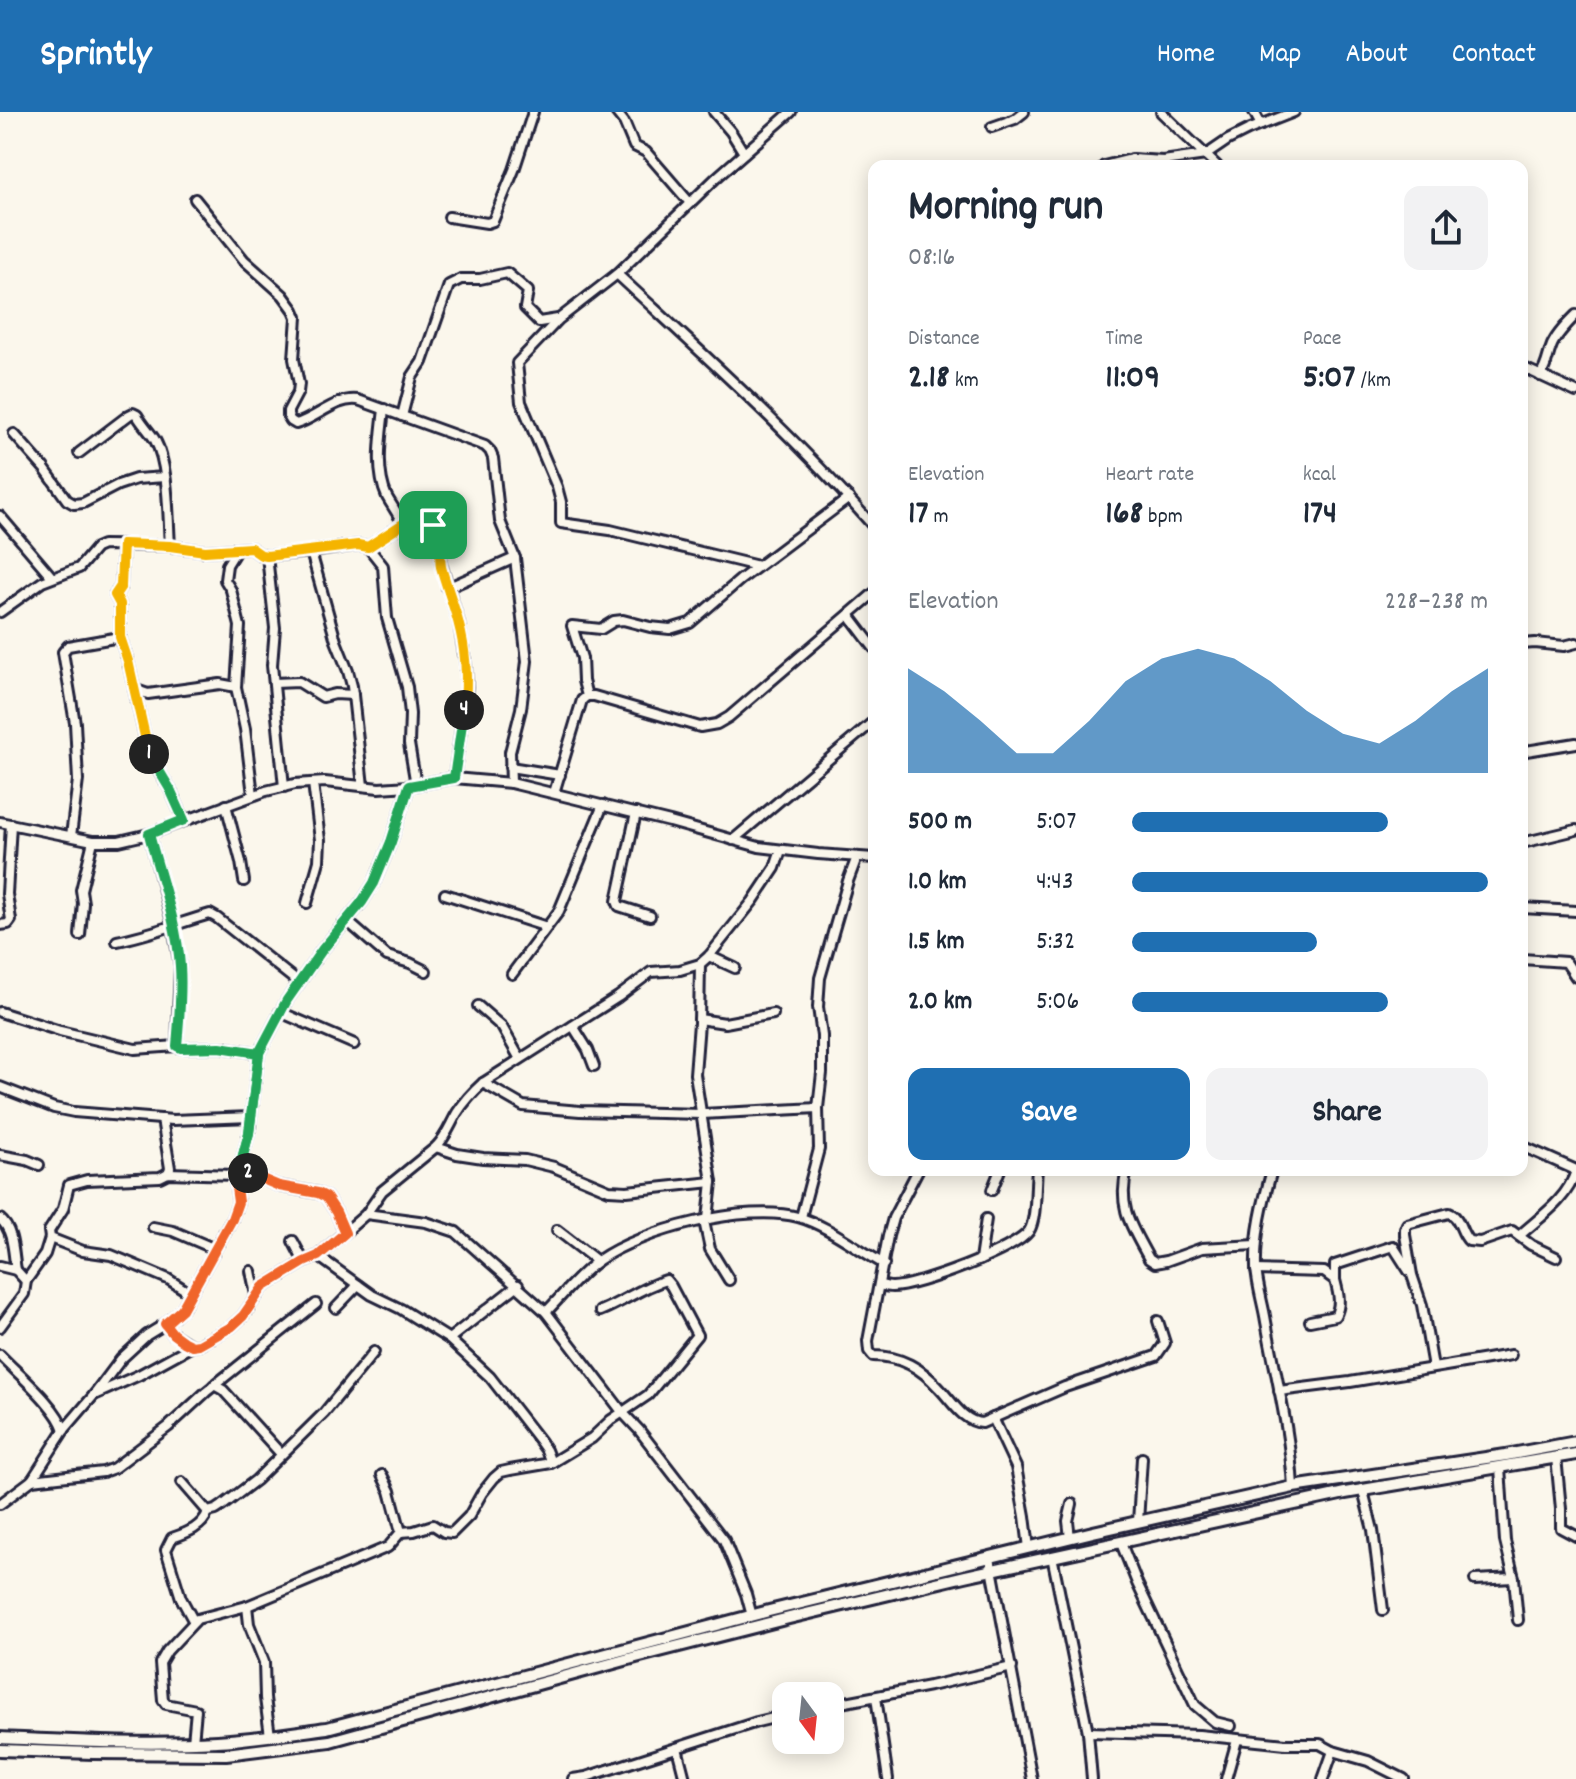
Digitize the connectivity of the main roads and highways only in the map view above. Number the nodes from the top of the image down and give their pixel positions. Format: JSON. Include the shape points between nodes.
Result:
{"nodes":[{"id":1,"x":1576,"y":1442,"type":"edge"},
{"id":2,"x":1576,"y":1454,"type":"edge"},
{"id":3,"x":992,"y":1564,"type":"junction"},
{"id":4,"x":0,"y":1738,"type":"edge"},
{"id":5,"x":215,"y":1741,"type":"junction"},
{"id":6,"x":0,"y":1750,"type":"edge"},
{"id":7,"x":215,"y":1754,"type":"junction"}],
"edges":[{"from":1,"to":3,"type":"main road","via":[[1293,1487],[1029,1548]]},
{"from":2,"to":3,"type":"main road"},
{"from":3,"to":5,"type":"main road","via":[[945,1567],[327,1728]]},
{"from":3,"to":7,"type":"main road","via":[[330,1741]]},
{"from":4,"to":5,"type":"main road"},
{"from":5,"to":7,"type":"main road"},
{"from":6,"to":7,"type":"main road"}]}
